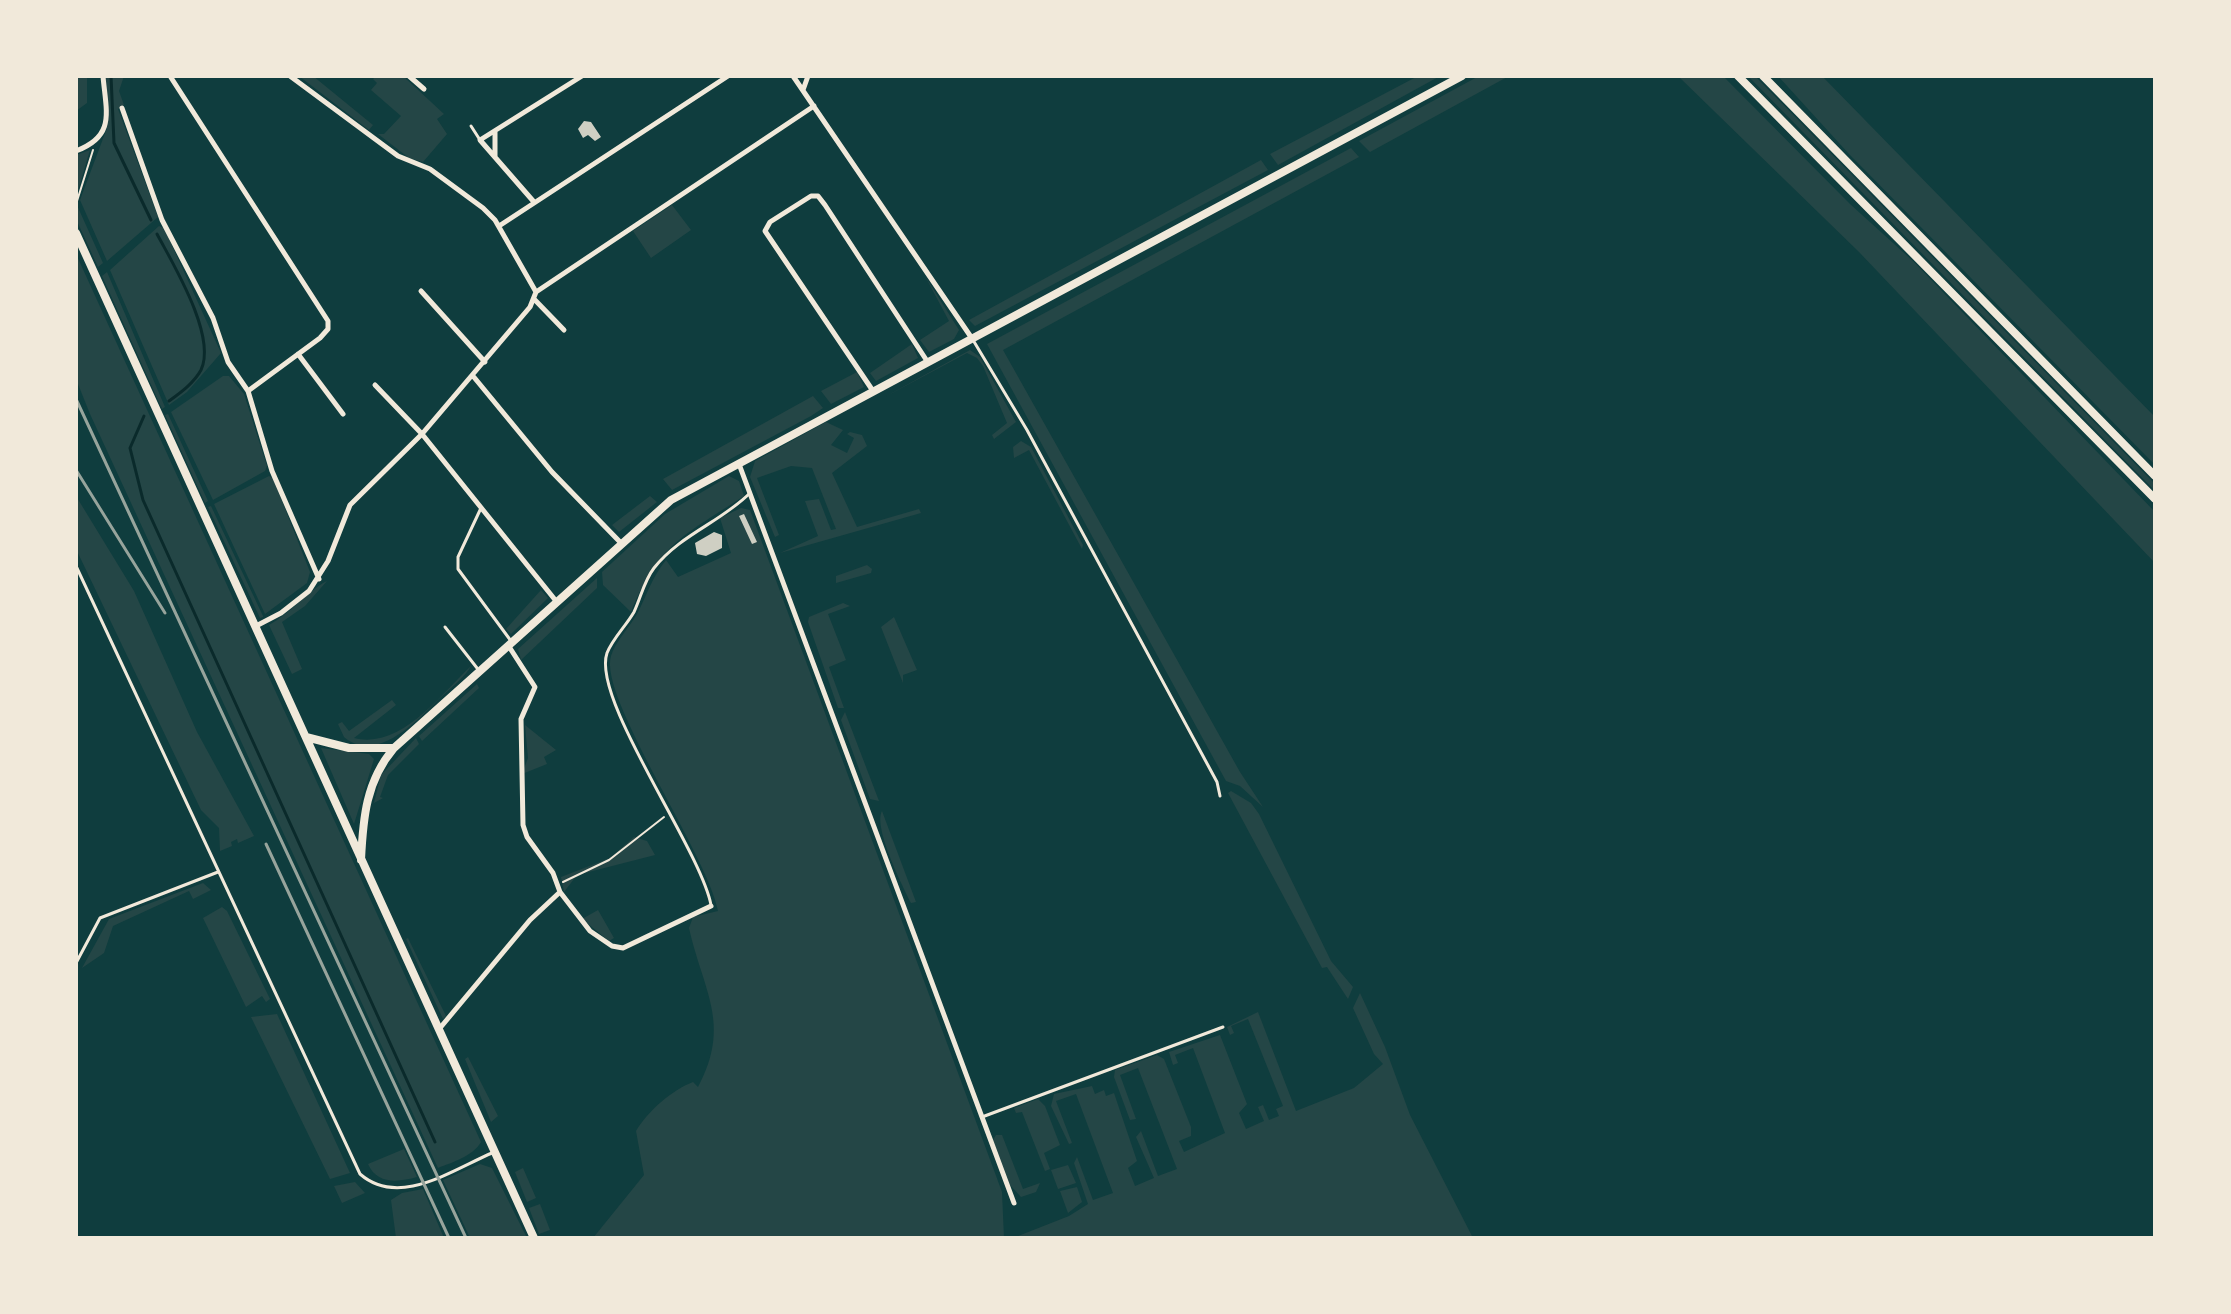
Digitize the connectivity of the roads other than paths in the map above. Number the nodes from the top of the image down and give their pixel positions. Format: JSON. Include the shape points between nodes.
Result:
{"nodes":[{"id":1,"x":103,"y":76,"type":"edge"},
{"id":2,"x":170,"y":76,"type":"edge"},
{"id":3,"x":290,"y":76,"type":"edge"},
{"id":4,"x":411,"y":76,"type":"edge"},
{"id":5,"x":582,"y":76,"type":"edge"},
{"id":6,"x":728,"y":76,"type":"edge"},
{"id":7,"x":793,"y":76,"type":"edge"},
{"id":8,"x":808,"y":76,"type":"edge"},
{"id":9,"x":1462,"y":76,"type":"edge"},
{"id":10,"x":1738,"y":76,"type":"edge"},
{"id":11,"x":1763,"y":76,"type":"edge"},
{"id":12,"x":424,"y":89,"type":"dead end"},
{"id":13,"x":803,"y":90,"type":"junction"},
{"id":14,"x":814,"y":106,"type":"junction"},
{"id":15,"x":122,"y":108,"type":"dead end"},
{"id":16,"x":471,"y":126,"type":"dead end"},
{"id":17,"x":495,"y":131,"type":"junction"},
{"id":18,"x":480,"y":140,"type":"junction"},
{"id":19,"x":76,"y":151,"type":"edge"},
{"id":20,"x":495,"y":157,"type":"junction"},
{"id":21,"x":534,"y":202,"type":"junction"},
{"id":22,"x":499,"y":226,"type":"junction"},
{"id":23,"x":76,"y":233,"type":"edge"},
{"id":24,"x":421,"y":291,"type":"dead end"},
{"id":25,"x":535,"y":296,"type":"junction"},
{"id":26,"x":564,"y":330,"type":"dead end"},
{"id":27,"x":971,"y":337,"type":"junction"},
{"id":28,"x":298,"y":354,"type":"junction"},
{"id":29,"x":927,"y":361,"type":"junction"},
{"id":30,"x":485,"y":362,"type":"junction"},
{"id":31,"x":473,"y":376,"type":"junction"},
{"id":32,"x":375,"y":385,"type":"dead end"},
{"id":33,"x":248,"y":391,"type":"junction"},
{"id":34,"x":873,"y":391,"type":"junction"},
{"id":35,"x":343,"y":414,"type":"dead end"},
{"id":36,"x":422,"y":434,"type":"junction"},
{"id":37,"x":739,"y":463,"type":"junction"},
{"id":38,"x":2155,"y":476,"type":"edge"},
{"id":39,"x":750,"y":493,"type":"junction"},
{"id":40,"x":2155,"y":499,"type":"edge"},
{"id":41,"x":481,"y":508,"type":"junction"},
{"id":42,"x":620,"y":542,"type":"junction"},
{"id":43,"x":76,"y":566,"type":"edge"},
{"id":44,"x":319,"y":579,"type":"junction"},
{"id":45,"x":556,"y":601,"type":"junction"},
{"id":46,"x":256,"y":626,"type":"junction"},
{"id":47,"x":445,"y":627,"type":"dead end"},
{"id":48,"x":509,"y":643,"type":"junction"},
{"id":49,"x":480,"y":671,"type":"junction"},
{"id":50,"x":306,"y":737,"type":"junction"},
{"id":51,"x":394,"y":748,"type":"junction"},
{"id":52,"x":1220,"y":796,"type":"dead end"},
{"id":53,"x":361,"y":860,"type":"junction"},
{"id":54,"x":218,"y":872,"type":"junction"},
{"id":55,"x":559,"y":889,"type":"junction"},
{"id":56,"x":711,"y":906,"type":"joint"},
{"id":57,"x":76,"y":963,"type":"edge"},
{"id":58,"x":1223,"y":1027,"type":"dead end"},
{"id":59,"x":440,"y":1028,"type":"junction"},
{"id":60,"x":982,"y":1117,"type":"junction"},
{"id":61,"x":495,"y":1151,"type":"junction"},
{"id":62,"x":1014,"y":1203,"type":"dead end"},
{"id":63,"x":534,"y":1238,"type":"edge"}],
"edges":[{"from":1,"to":19,"type":"street","via":[[107,115],[102,136]]},
{"from":2,"to":28,"type":"street","via":[[328,321],[325,333]]},
{"from":3,"to":22,"type":"street","via":[[398,156],[452,183]]},
{"from":4,"to":12,"type":"street"},
{"from":5,"to":17,"type":"street"},
{"from":6,"to":21,"type":"street"},
{"from":7,"to":13,"type":"street"},
{"from":8,"to":13,"type":"street"},
{"from":9,"to":27,"type":"main road"},
{"from":10,"to":40,"type":"main road"},
{"from":11,"to":38,"type":"main road"},
{"from":13,"to":14,"type":"street"},
{"from":14,"to":25,"type":"street"},
{"from":14,"to":27,"type":"street"},
{"from":15,"to":33,"type":"street","via":[[162,220],[213,318],[228,362]]},
{"from":16,"to":18,"type":"lane"},
{"from":17,"to":18,"type":"street"},
{"from":17,"to":20,"type":"street"},
{"from":18,"to":20,"type":"street"},
{"from":20,"to":21,"type":"street"},
{"from":21,"to":22,"type":"street"},
{"from":22,"to":25,"type":"street"},
{"from":23,"to":46,"type":"main road"},
{"from":24,"to":30,"type":"street"},
{"from":25,"to":26,"type":"street"},
{"from":25,"to":30,"type":"street"},
{"from":27,"to":29,"type":"main road"},
{"from":27,"to":52,"type":"lane","via":[[1041,455]]},
{"from":28,"to":33,"type":"street"},
{"from":28,"to":35,"type":"street"},
{"from":29,"to":34,"type":"main road"},
{"from":29,"to":34,"type":"street","via":[[825,205],[811,196],[770,222],[765,231]]},
{"from":30,"to":31,"type":"street"},
{"from":31,"to":36,"type":"street"},
{"from":31,"to":42,"type":"street","via":[[552,472]]},
{"from":32,"to":36,"type":"street"},
{"from":33,"to":44,"type":"street","via":[[272,471]]},
{"from":34,"to":37,"type":"main road"},
{"from":36,"to":41,"type":"street"},
{"from":36,"to":44,"type":"street","via":[[350,505]]},
{"from":37,"to":39,"type":"street"},
{"from":37,"to":42,"type":"main road","via":[[671,500]]},
{"from":39,"to":56,"type":"lane","via":[[659,562],[607,654],[609,682],[641,762],[703,875]]},
{"from":39,"to":60,"type":"street"},
{"from":41,"to":45,"type":"street"},
{"from":41,"to":48,"type":"lane","via":[[458,557],[458,569]]},
{"from":42,"to":45,"type":"main road"},
{"from":43,"to":54,"type":"lane"},
{"from":44,"to":46,"type":"street","via":[[289,608]]},
{"from":45,"to":48,"type":"main road"},
{"from":46,"to":50,"type":"main road"},
{"from":47,"to":49,"type":"lane"},
{"from":48,"to":49,"type":"main road"},
{"from":48,"to":55,"type":"street","via":[[535,687],[521,719],[523,825]]},
{"from":49,"to":51,"type":"main road"},
{"from":50,"to":51,"type":"main road","via":[[349,748]]},
{"from":50,"to":53,"type":"main road"},
{"from":51,"to":53,"type":"main road","via":[[371,783]]},
{"from":53,"to":59,"type":"main road"},
{"from":54,"to":57,"type":"lane","via":[[100,918]]},
{"from":54,"to":61,"type":"lane","via":[[360,1174],[374,1184],[404,1188]]},
{"from":55,"to":56,"type":"street","via":[[590,931],[618,948],[635,945]]},
{"from":55,"to":59,"type":"street"},
{"from":58,"to":60,"type":"lane"},
{"from":59,"to":61,"type":"main road"},
{"from":60,"to":62,"type":"street"},
{"from":61,"to":63,"type":"main road"}]}
